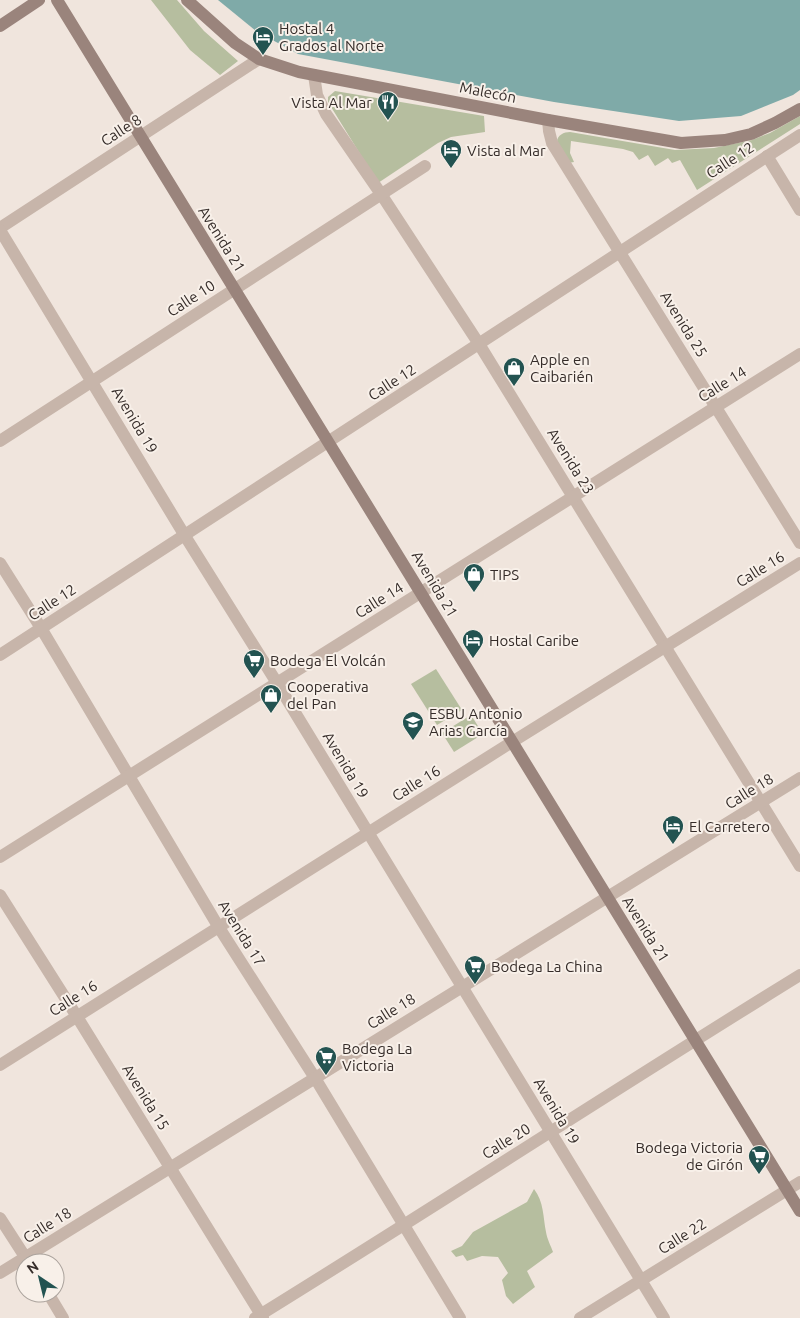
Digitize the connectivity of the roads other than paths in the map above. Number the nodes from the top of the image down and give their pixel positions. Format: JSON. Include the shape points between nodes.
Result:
{"nodes":[{"id":1,"x":39,"y":0,"type":"edge"},
{"id":2,"x":57,"y":0,"type":"edge"},
{"id":3,"x":187,"y":0,"type":"edge"},
{"id":4,"x":0,"y":26,"type":"edge"},
{"id":5,"x":260,"y":59,"type":"junction"},
{"id":6,"x":314,"y":75,"type":"junction"},
{"id":7,"x":800,"y":109,"type":"edge"},
{"id":8,"x":548,"y":120,"type":"junction"},
{"id":9,"x":800,"y":135,"type":"edge"},
{"id":10,"x":141,"y":137,"type":"junction"},
{"id":11,"x":767,"y":156,"type":"junction"},
{"id":12,"x":425,"y":166,"type":"dead end"},
{"id":13,"x":381,"y":194,"type":"junction"},
{"id":14,"x":800,"y":210,"type":"edge"},
{"id":15,"x":0,"y":229,"type":"edge"},
{"id":16,"x":620,"y":252,"type":"junction"},
{"id":17,"x":234,"y":289,"type":"junction"},
{"id":18,"x":479,"y":344,"type":"junction"},
{"id":19,"x":800,"y":354,"type":"edge"},
{"id":20,"x":93,"y":381,"type":"junction"},
{"id":21,"x":716,"y":407,"type":"junction"},
{"id":22,"x":0,"y":441,"type":"edge"},
{"id":23,"x":329,"y":442,"type":"junction"},
{"id":24,"x":574,"y":496,"type":"junction"},
{"id":25,"x":185,"y":536,"type":"junction"},
{"id":26,"x":800,"y":543,"type":"edge"},
{"id":27,"x":0,"y":563,"type":"edge"},
{"id":28,"x":800,"y":563,"type":"edge"},
{"id":29,"x":421,"y":593,"type":"junction"},
{"id":30,"x":41,"y":628,"type":"junction"},
{"id":31,"x":665,"y":646,"type":"junction"},
{"id":32,"x":0,"y":655,"type":"edge"},
{"id":33,"x":277,"y":683,"type":"junction"},
{"id":34,"x":512,"y":742,"type":"junction"},
{"id":35,"x":128,"y":777,"type":"junction"},
{"id":36,"x":800,"y":778,"type":"edge"},
{"id":37,"x":761,"y":802,"type":"junction"},
{"id":38,"x":368,"y":832,"type":"junction"},
{"id":39,"x":0,"y":857,"type":"edge"},
{"id":40,"x":800,"y":866,"type":"edge"},
{"id":41,"x":0,"y":895,"type":"edge"},
{"id":42,"x":607,"y":897,"type":"junction"},
{"id":43,"x":218,"y":926,"type":"junction"},
{"id":44,"x":800,"y":976,"type":"edge"},
{"id":45,"x":463,"y":986,"type":"junction"},
{"id":46,"x":76,"y":1015,"type":"junction"},
{"id":47,"x":696,"y":1039,"type":"junction"},
{"id":48,"x":0,"y":1065,"type":"edge"},
{"id":49,"x":315,"y":1078,"type":"junction"},
{"id":50,"x":550,"y":1133,"type":"junction"},
{"id":51,"x":170,"y":1167,"type":"junction"},
{"id":52,"x":800,"y":1182,"type":"edge"},
{"id":53,"x":787,"y":1190,"type":"junction"},
{"id":54,"x":800,"y":1211,"type":"edge"},
{"id":55,"x":0,"y":1218,"type":"edge"},
{"id":56,"x":405,"y":1225,"type":"junction"},
{"id":57,"x":22,"y":1253,"type":"edge"},
{"id":58,"x":38,"y":1253,"type":"edge"},
{"id":59,"x":15,"y":1266,"type":"edge"},
{"id":60,"x":0,"y":1273,"type":"edge"},
{"id":61,"x":641,"y":1280,"type":"junction"},
{"id":62,"x":54,"y":1303,"type":"edge"},
{"id":63,"x":260,"y":1317,"type":"edge"},
{"id":64,"x":63,"y":1318,"type":"edge"},
{"id":65,"x":460,"y":1318,"type":"edge"},
{"id":66,"x":580,"y":1318,"type":"edge"},
{"id":67,"x":664,"y":1318,"type":"edge"}],
"edges":[{"from":1,"to":4,"type":"main road"},
{"from":2,"to":10,"type":"main road","name":"Avenida 21"},
{"from":3,"to":5,"type":"main road","name":"Malecón","via":[[234,44]]},
{"from":5,"to":6,"type":"main road","name":"Malecón"},
{"from":5,"to":10,"type":"street","name":"Calle 8"},
{"from":6,"to":8,"type":"main road","name":"Malecón"},
{"from":6,"to":13,"type":"street","name":"Avenida 23","via":[[317,95],[326,114]]},
{"from":7,"to":8,"type":"main road","name":"Malecón","via":[[751,134],[691,143]]},
{"from":8,"to":16,"type":"street","name":"Avenida 25","via":[[552,142]]},
{"from":9,"to":11,"type":"street","name":"Calle 12"},
{"from":10,"to":15,"type":"street","name":"Calle 8"},
{"from":10,"to":17,"type":"main road","name":"Avenida 21"},
{"from":11,"to":14,"type":"street"},
{"from":11,"to":16,"type":"street","name":"Calle 12"},
{"from":12,"to":13,"type":"street","name":"Calle 10"},
{"from":13,"to":17,"type":"street","name":"Calle 10"},
{"from":13,"to":18,"type":"street","name":"Avenida 23"},
{"from":15,"to":20,"type":"street","name":"Avenida 19"},
{"from":16,"to":18,"type":"street","name":"Calle 12"},
{"from":16,"to":21,"type":"street","name":"Avenida 25"},
{"from":17,"to":20,"type":"street","name":"Calle 10"},
{"from":17,"to":23,"type":"main road","name":"Avenida 21"},
{"from":18,"to":23,"type":"street","name":"Calle 12"},
{"from":18,"to":24,"type":"street","name":"Avenida 23"},
{"from":19,"to":21,"type":"street","name":"Calle 14"},
{"from":20,"to":22,"type":"street","name":"Calle 10"},
{"from":20,"to":25,"type":"street","name":"Avenida 19"},
{"from":21,"to":24,"type":"street","name":"Calle 14"},
{"from":21,"to":26,"type":"street","name":"Avenida 25"},
{"from":23,"to":25,"type":"street","name":"Calle 12"},
{"from":23,"to":29,"type":"main road","name":"Avenida 21"},
{"from":24,"to":29,"type":"street","name":"Calle 14"},
{"from":24,"to":31,"type":"street","name":"Avenida 23"},
{"from":25,"to":30,"type":"street","name":"Calle 12"},
{"from":25,"to":33,"type":"street","name":"Avenida 19"},
{"from":27,"to":30,"type":"street","name":"Avenida 17"},
{"from":28,"to":31,"type":"street","name":"Calle 16"},
{"from":29,"to":33,"type":"street","name":"Calle 14"},
{"from":29,"to":34,"type":"main road","name":"Avenida 21"},
{"from":30,"to":32,"type":"street","name":"Calle 12"},
{"from":30,"to":35,"type":"street","name":"Avenida 17"},
{"from":31,"to":34,"type":"street","name":"Calle 16"},
{"from":31,"to":37,"type":"street","name":"Avenida 23"},
{"from":33,"to":35,"type":"street","name":"Calle 14"},
{"from":33,"to":38,"type":"street","name":"Avenida 19"},
{"from":34,"to":38,"type":"street","name":"Calle 16"},
{"from":34,"to":42,"type":"main road","name":"Avenida 21"},
{"from":35,"to":39,"type":"street","name":"Calle 14"},
{"from":35,"to":43,"type":"street","name":"Avenida 17"},
{"from":36,"to":37,"type":"street","name":"Calle 18"},
{"from":37,"to":40,"type":"street","name":"Avenida 23"},
{"from":37,"to":42,"type":"street","name":"Calle 18"},
{"from":38,"to":43,"type":"street","name":"Calle 16"},
{"from":38,"to":45,"type":"street","name":"Avenida 19"},
{"from":41,"to":46,"type":"street","name":"Avenida 15"},
{"from":42,"to":45,"type":"street","name":"Calle 18"},
{"from":42,"to":47,"type":"main road","name":"Avenida 21"},
{"from":43,"to":46,"type":"street","name":"Calle 16"},
{"from":43,"to":49,"type":"street","name":"Avenida 17"},
{"from":44,"to":47,"type":"street","name":"Calle 20"},
{"from":45,"to":49,"type":"street","name":"Calle 18"},
{"from":45,"to":50,"type":"street","name":"Avenida 19"},
{"from":46,"to":48,"type":"street","name":"Calle 16"},
{"from":46,"to":51,"type":"street","name":"Avenida 15"},
{"from":47,"to":50,"type":"street","name":"Calle 20"},
{"from":47,"to":53,"type":"main road","name":"Avenida 21"},
{"from":49,"to":51,"type":"street","name":"Calle 18"},
{"from":49,"to":56,"type":"street","name":"Avenida 17"},
{"from":50,"to":56,"type":"street","name":"Calle 20"},
{"from":50,"to":61,"type":"street","name":"Avenida 19"},
{"from":51,"to":58,"type":"street","name":"Calle 18"},
{"from":51,"to":63,"type":"street","name":"Avenida 15"},
{"from":52,"to":53,"type":"street","name":"Calle 22"},
{"from":53,"to":54,"type":"main road","name":"Avenida 21"},
{"from":53,"to":61,"type":"street","name":"Calle 22"},
{"from":55,"to":57,"type":"street"},
{"from":56,"to":63,"type":"street","name":"Calle 20"},
{"from":56,"to":65,"type":"street","name":"Avenida 17"},
{"from":59,"to":60,"type":"street","name":"Calle 18"},
{"from":61,"to":66,"type":"street","name":"Calle 22"},
{"from":61,"to":67,"type":"street","name":"Avenida 19"},
{"from":62,"to":64,"type":"street"}]}
